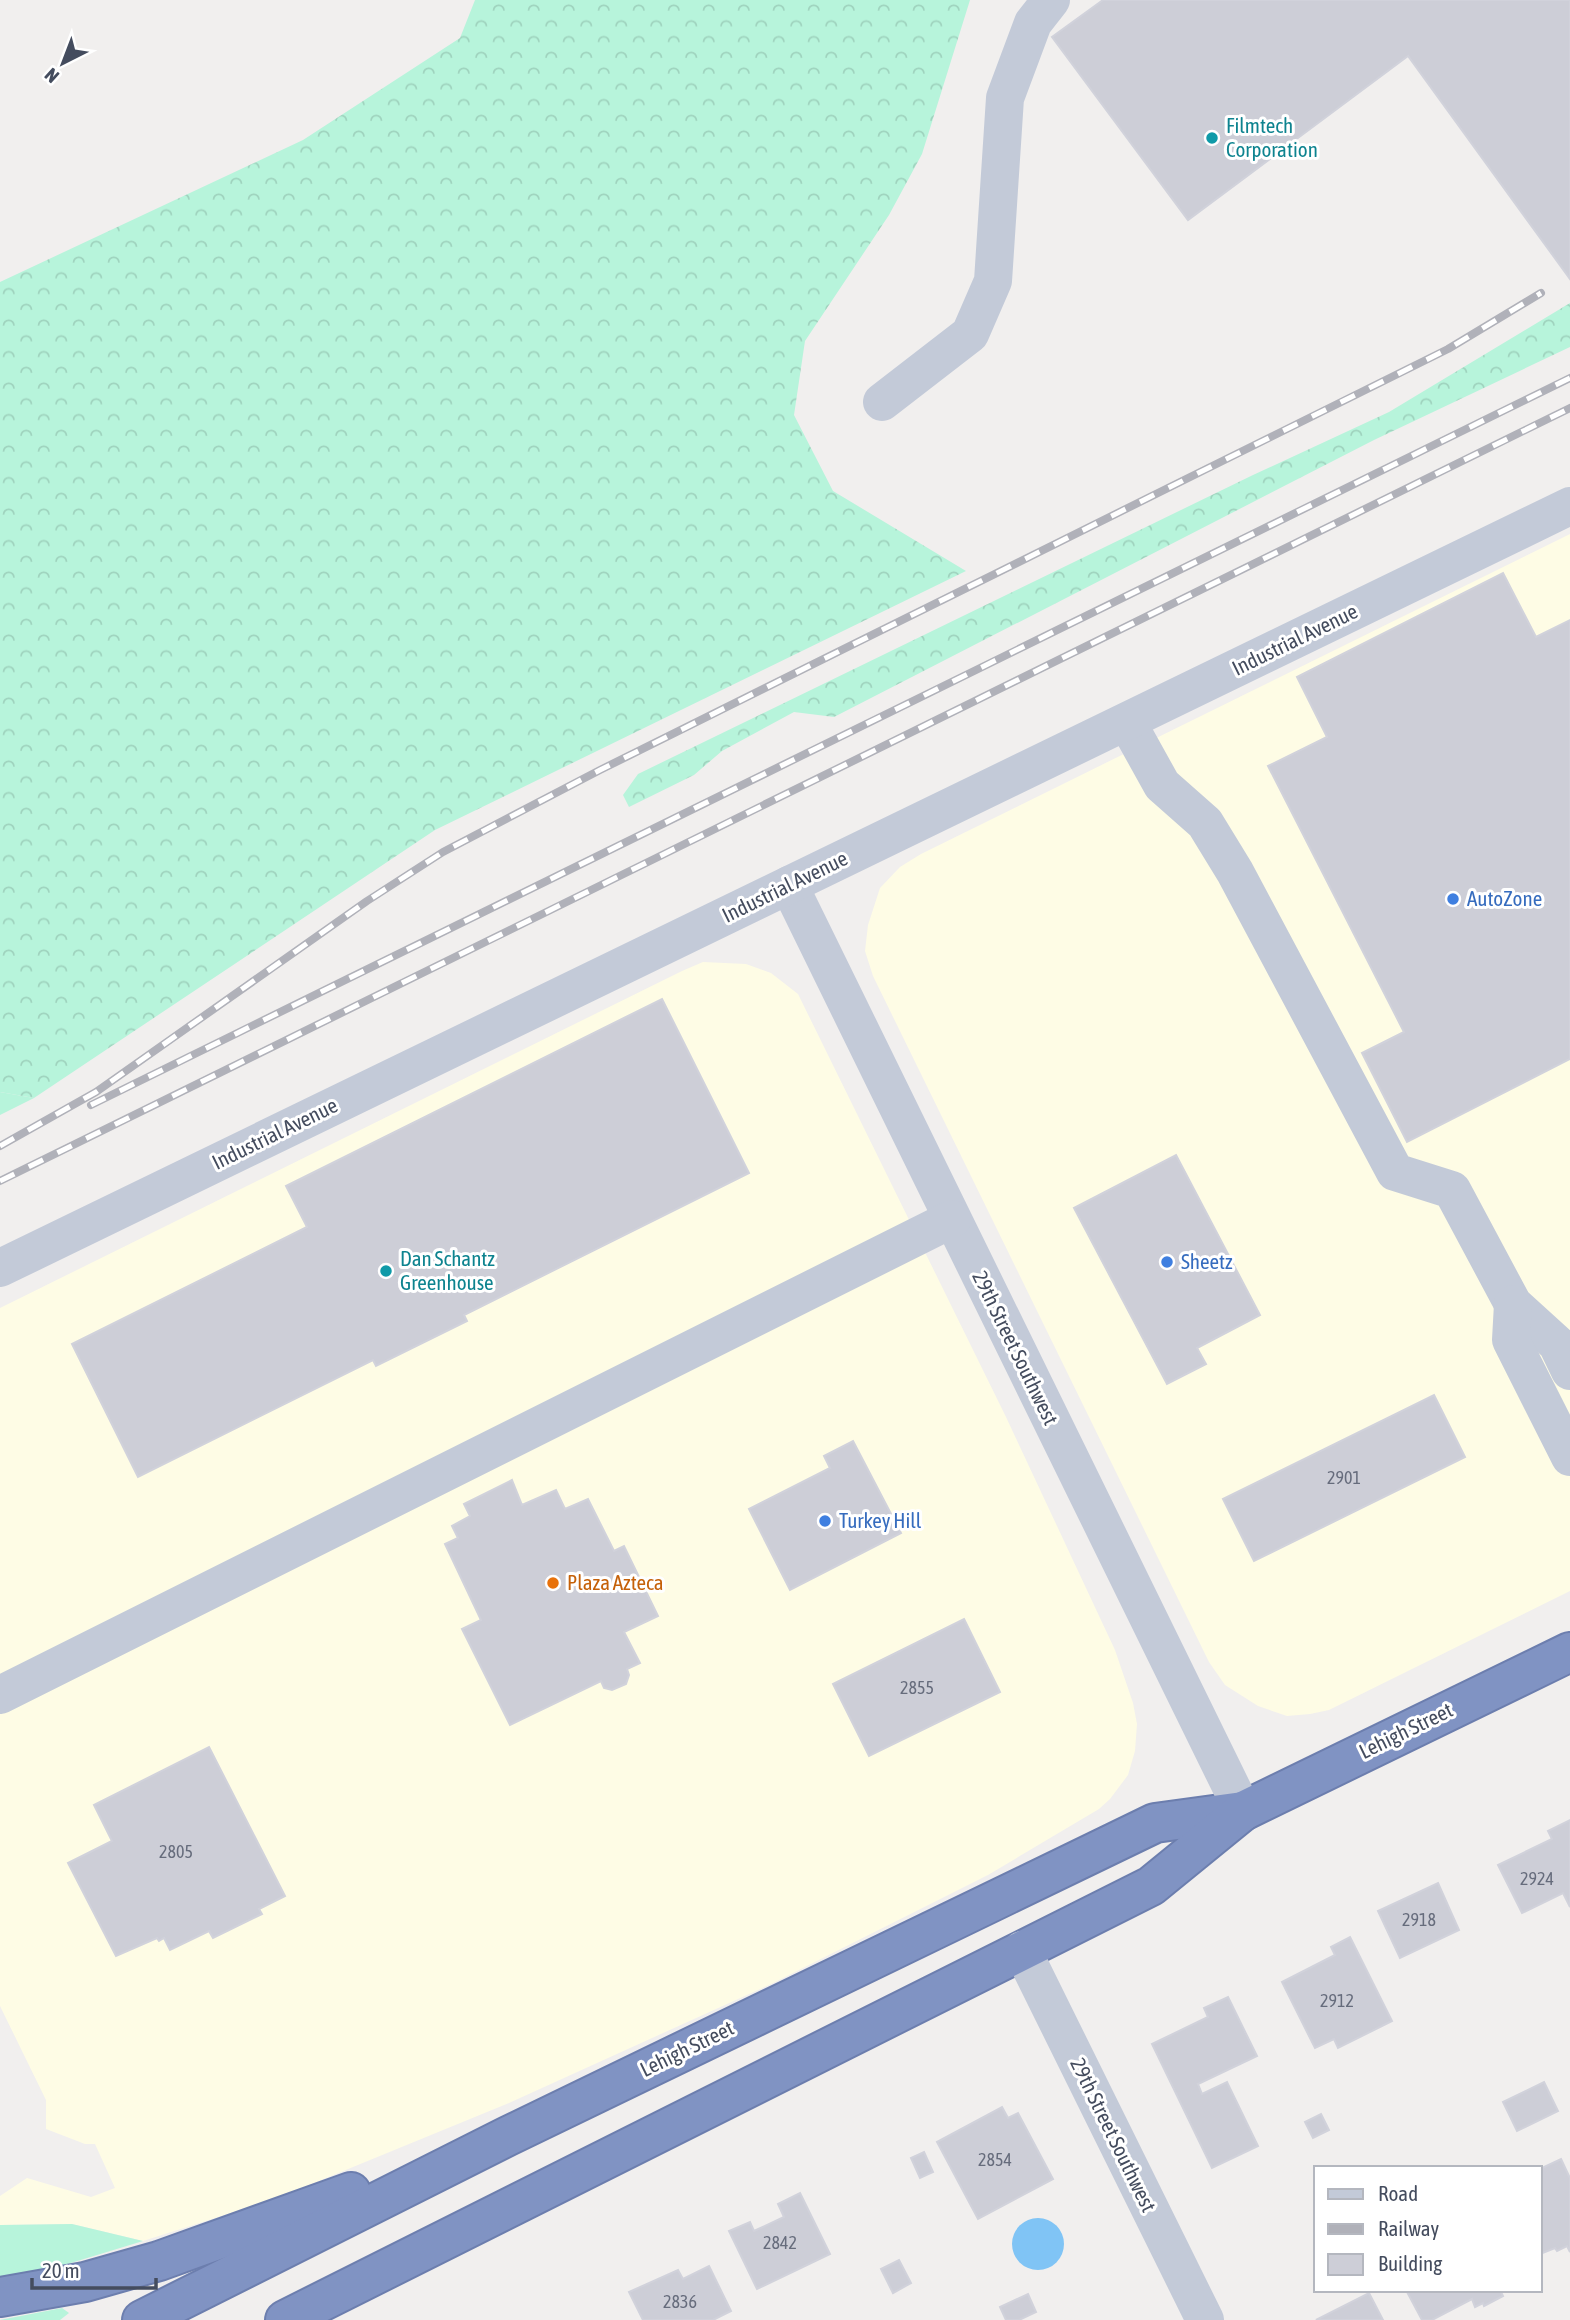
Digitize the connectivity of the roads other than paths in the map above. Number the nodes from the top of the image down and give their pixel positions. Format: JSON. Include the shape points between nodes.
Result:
{"nodes":[{"id":1,"x":1051,"y":0,"type":"edge"},
{"id":2,"x":882,"y":402,"type":"dead end"},
{"id":3,"x":1570,"y":506,"type":"edge"},
{"id":4,"x":1127,"y":722,"type":"junction"},
{"id":5,"x":789,"y":884,"type":"junction"},
{"id":6,"x":952,"y":1219,"type":"junction"},
{"id":7,"x":0,"y":1268,"type":"edge"},
{"id":8,"x":1513,"y":1304,"type":"junction"},
{"id":9,"x":1570,"y":1371,"type":"edge"},
{"id":10,"x":1570,"y":1457,"type":"edge"},
{"id":11,"x":1568,"y":1649,"type":"edge"},
{"id":12,"x":0,"y":1695,"type":"edge"},
{"id":13,"x":1243,"y":1811,"type":"junction"},
{"id":14,"x":1022,"y":1950,"type":"junction"},
{"id":15,"x":508,"y":2136,"type":"junction"},
{"id":16,"x":0,"y":2297,"type":"edge"},
{"id":17,"x":142,"y":2320,"type":"edge"},
{"id":18,"x":285,"y":2320,"type":"edge"},
{"id":19,"x":1205,"y":2320,"type":"edge"}],
"edges":[{"from":1,"to":2,"type":"street","via":[[1034,23],[1005,98],[993,281],[970,334]]},
{"from":3,"to":4,"type":"street","name":"Industrial Avenue"},
{"from":4,"to":5,"type":"street","name":"Industrial Avenue"},
{"from":4,"to":8,"type":"street","via":[[1162,785],[1205,823],[1236,872],[1395,1172],[1452,1190]]},
{"from":5,"to":6,"type":"street","name":"29th Street Southwest"},
{"from":5,"to":7,"type":"street","name":"Industrial Avenue"},
{"from":6,"to":12,"type":"street"},
{"from":6,"to":13,"type":"street","name":"29th Street Southwest"},
{"from":8,"to":9,"type":"street","via":[[1557,1344]]},
{"from":8,"to":10,"type":"street","via":[[1511,1340]]},
{"from":11,"to":13,"type":"highway","name":"Lehigh Street"},
{"from":13,"to":14,"type":"highway","name":"Lehigh Street","via":[[1151,1886]]},
{"from":13,"to":15,"type":"highway","name":"Lehigh Street","via":[[1155,1823]]},
{"from":14,"to":18,"type":"highway","name":"Lehigh Street"},
{"from":14,"to":19,"type":"street","name":"29th Street Southwest"},
{"from":15,"to":16,"type":"highway","via":[[159,2261],[85,2282]]},
{"from":15,"to":17,"type":"highway","name":"Lehigh Street"}]}
